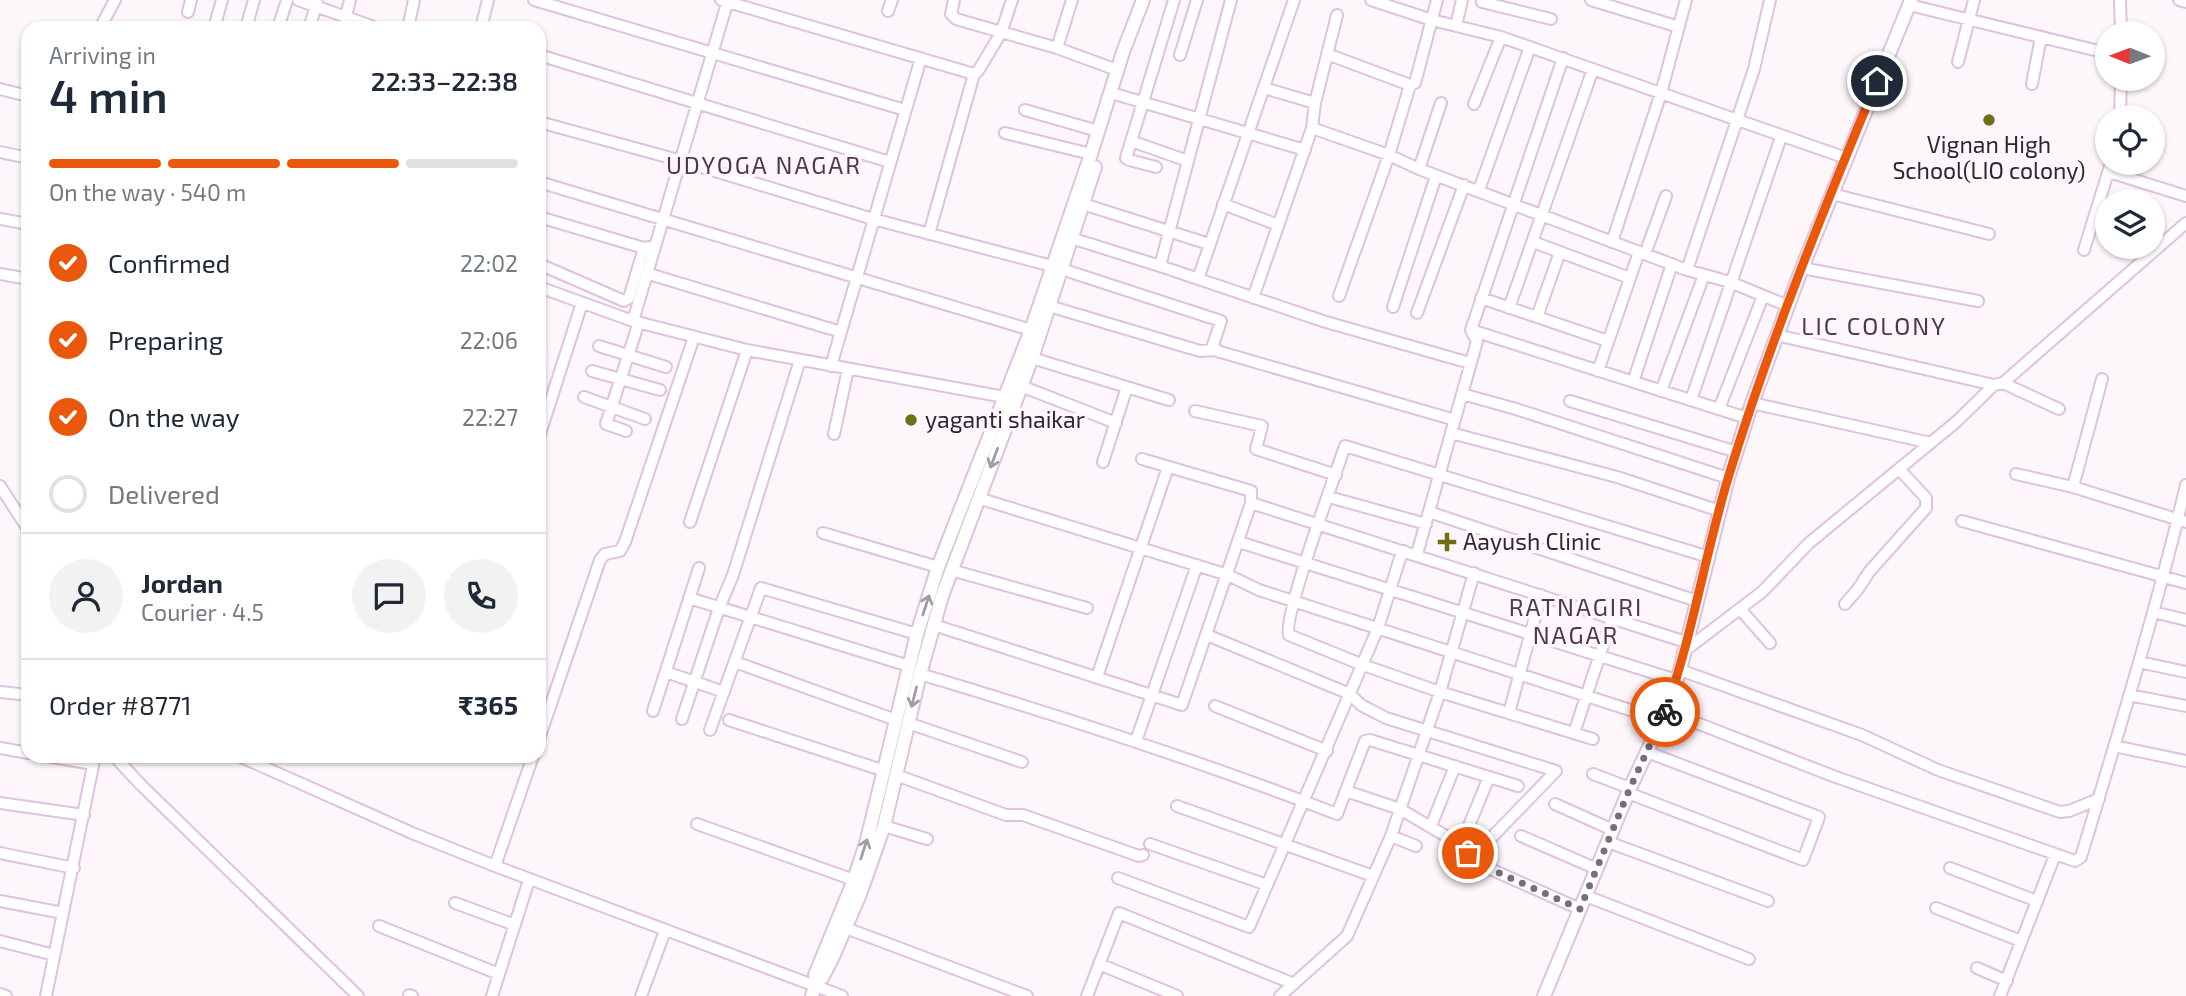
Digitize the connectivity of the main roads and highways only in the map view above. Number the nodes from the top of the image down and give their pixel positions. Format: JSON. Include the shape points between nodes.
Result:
{"nodes":[{"id":1,"x":1143,"y":0,"type":"edge"},
{"id":2,"x":1152,"y":0,"type":"edge"},
{"id":3,"x":1910,"y":2,"type":"edge"},
{"id":4,"x":1056,"y":267,"type":"junction"},
{"id":5,"x":1011,"y":398,"type":"junction"},
{"id":6,"x":945,"y":569,"type":"junction"},
{"id":7,"x":915,"y":670,"type":"junction"},
{"id":8,"x":891,"y":773,"type":"junction"},
{"id":9,"x":814,"y":988,"type":"edge"},
{"id":10,"x":1544,"y":996,"type":"edge"}],
"edges":[{"from":1,"to":4,"type":"main road"},
{"from":2,"to":4,"type":"main road","via":[[1071,238]]},
{"from":3,"to":10,"type":"main road","via":[[1752,403],[1678,675]]},
{"from":4,"to":5,"type":"main road"},
{"from":4,"to":5,"type":"main road","via":[[1049,306],[1021,386]]},
{"from":5,"to":6,"type":"main road"},
{"from":5,"to":6,"type":"main road","one_way":true,"via":[[978,498]]},
{"from":6,"to":7,"type":"main road","via":[[934,625]]},
{"from":7,"to":6,"type":"main road","one_way":true,"via":[[917,634]]},
{"from":7,"to":8,"type":"main road"},
{"from":9,"to":8,"type":"main road","one_way":true},
{"from":8,"to":9,"type":"main road","via":[[884,826],[846,928]]}]}
